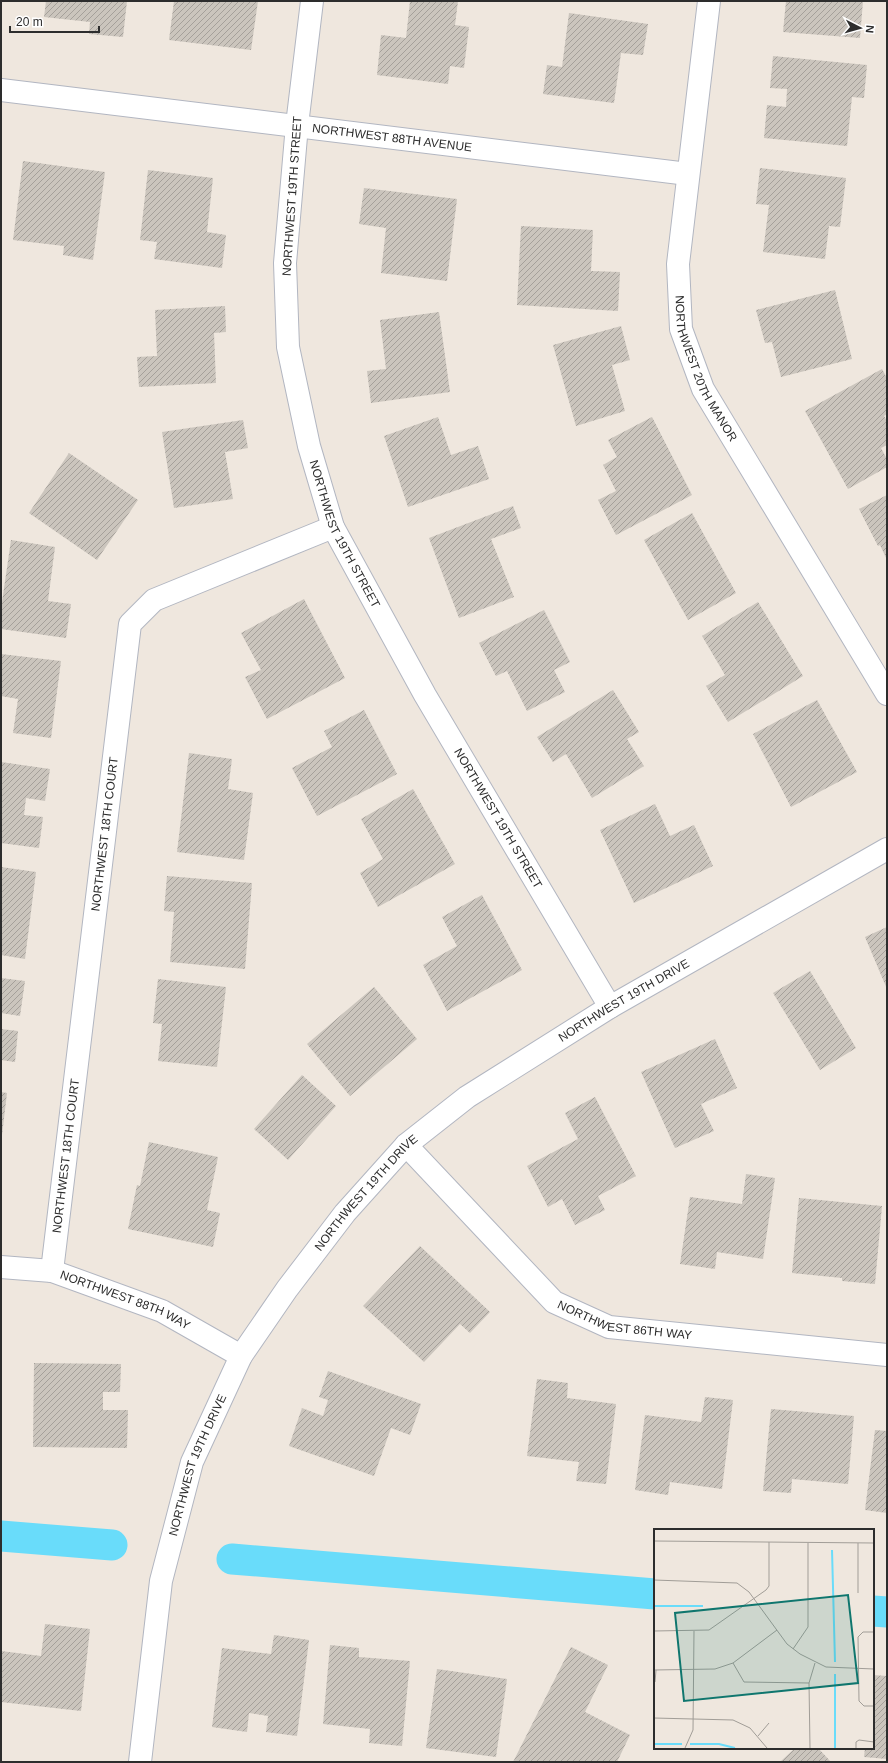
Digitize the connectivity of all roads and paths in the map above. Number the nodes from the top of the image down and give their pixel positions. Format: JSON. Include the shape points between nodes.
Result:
{"nodes":[{"id":1,"x":312,"y":1,"type":"edge"},
{"id":2,"x":708,"y":1,"type":"edge"},
{"id":3,"x":1,"y":90,"type":"edge"},
{"id":4,"x":297,"y":125,"type":"junction"},
{"id":5,"x":688,"y":174,"type":"junction"},
{"id":6,"x":333,"y":528,"type":"junction"},
{"id":7,"x":887,"y":694,"type":"edge"},
{"id":8,"x":887,"y":849,"type":"edge"},
{"id":9,"x":610,"y":1007,"type":"junction"},
{"id":10,"x":406,"y":1145,"type":"junction"},
{"id":11,"x":1,"y":1267,"type":"edge"},
{"id":12,"x":52,"y":1271,"type":"junction"},
{"id":13,"x":887,"y":1355,"type":"edge"},
{"id":14,"x":241,"y":1356,"type":"junction"},
{"id":15,"x":140,"y":1762,"type":"edge"}],
"edges":[{"from":1,"to":4,"type":"street","name":"NORTHWEST 19TH STREET"},
{"from":2,"to":5,"type":"street","name":"NORTHWEST 20TH MANOR"},
{"from":3,"to":4,"type":"street","name":"NORTHWEST 88TH AVENUE"},
{"from":4,"to":5,"type":"street","name":"NORTHWEST 88TH AVENUE"},
{"from":4,"to":6,"type":"street","name":"NORTHWEST 19TH STREET","via":[[285,263],[288,348],[309,446]]},
{"from":5,"to":7,"type":"street","name":"NORTHWEST 20TH MANOR","via":[[678,264],[681,329],[703,389]]},
{"from":6,"to":9,"type":"street","name":"NORTHWEST 19TH STREET","via":[[425,695]]},
{"from":6,"to":12,"type":"street","name":"NORTHWEST 18TH COURT","via":[[154,600],[130,624]]},
{"from":8,"to":9,"type":"street","name":"NORTHWEST 19TH DRIVE"},
{"from":9,"to":10,"type":"street","name":"NORTHWEST 19TH DRIVE","via":[[467,1098]]},
{"from":10,"to":13,"type":"street","name":"NORTHWEST 86TH WAY","via":[[554,1302],[609,1327]]},
{"from":10,"to":14,"type":"street","name":"NORTHWEST 19TH DRIVE","via":[[345,1213],[287,1289]]},
{"from":11,"to":12,"type":"street","name":"NORTHWEST 88TH WAY"},
{"from":12,"to":14,"type":"street","name":"NORTHWEST 88TH WAY","via":[[162,1311]]},
{"from":14,"to":15,"type":"street","name":"NORTHWEST 19TH DRIVE","via":[[192,1462],[161,1581]]}]}
